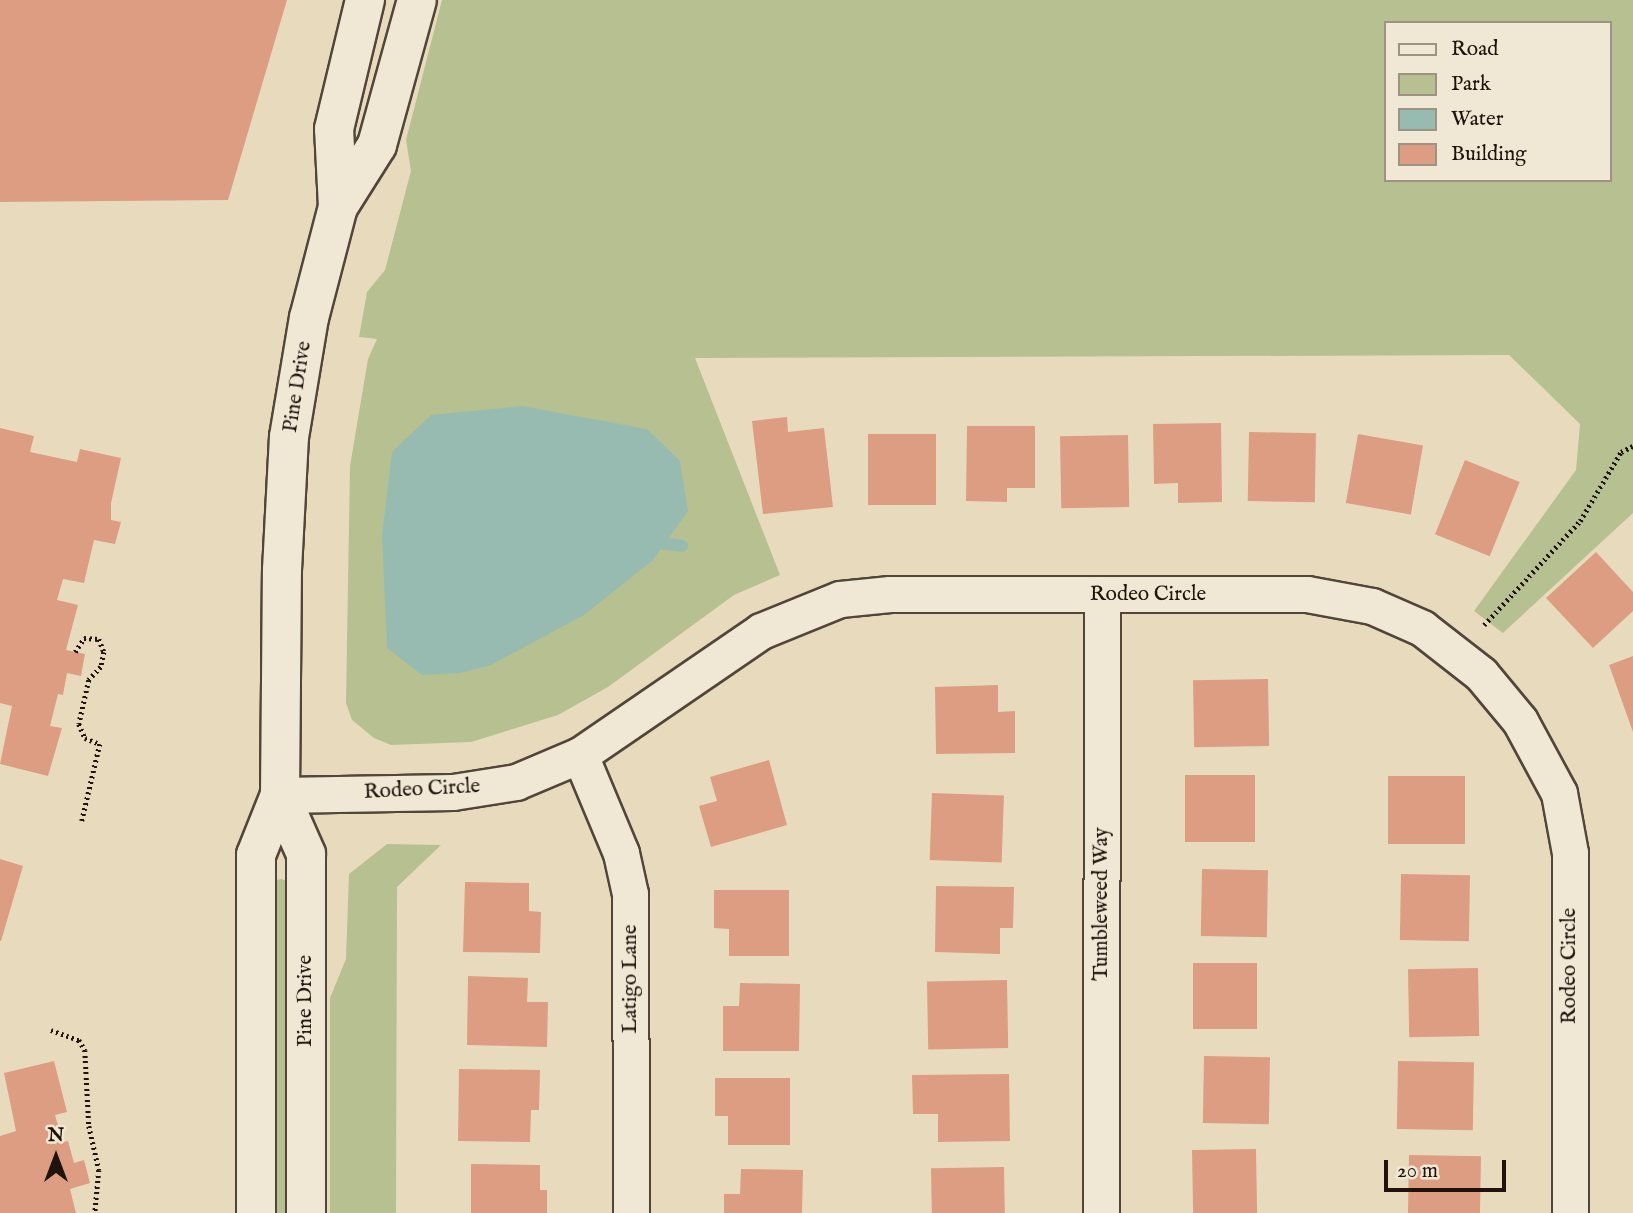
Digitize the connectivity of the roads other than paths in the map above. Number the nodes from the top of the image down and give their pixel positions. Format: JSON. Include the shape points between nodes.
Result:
{"nodes":[{"id":1,"x":365,"y":0,"type":"edge"},
{"id":2,"x":417,"y":0,"type":"edge"},
{"id":3,"x":338,"y":207,"type":"junction"},
{"id":4,"x":1102,"y":596,"type":"junction"},
{"id":5,"x":580,"y":755,"type":"junction"},
{"id":6,"x":280,"y":794,"type":"junction"},
{"id":7,"x":256,"y":1213,"type":"edge"},
{"id":8,"x":306,"y":1213,"type":"edge"},
{"id":9,"x":631,"y":1213,"type":"edge"},
{"id":10,"x":1101,"y":1213,"type":"edge"},
{"id":11,"x":1570,"y":1213,"type":"edge"}],
"edges":[{"from":1,"to":3,"type":"main road","via":[[334,129]]},
{"from":2,"to":3,"type":"main road","name":"Pine Drive","via":[[377,145]]},
{"from":3,"to":6,"type":"main road","name":"Pine Drive","via":[[309,318],[289,437],[281,595]]},
{"from":4,"to":5,"type":"street","name":"Rodeo Circle","via":[[890,594],[828,603],[761,631]]},
{"from":4,"to":10,"type":"street","name":"Tumbleweed Way"},
{"from":4,"to":11,"type":"street","name":"Rodeo Circle","via":[[1307,594],[1348,599],[1422,628],[1462,656],[1501,695],[1549,771],[1567,823]]},
{"from":5,"to":6,"type":"street","name":"Rodeo Circle","via":[[516,782],[453,793]]},
{"from":5,"to":9,"type":"street","name":"Latigo Lane","via":[[621,853],[630,894]]},
{"from":6,"to":7,"type":"main road","name":"Pine Drive","via":[[256,855]]},
{"from":6,"to":8,"type":"main road","name":"Pine Drive","via":[[306,854]]}]}
